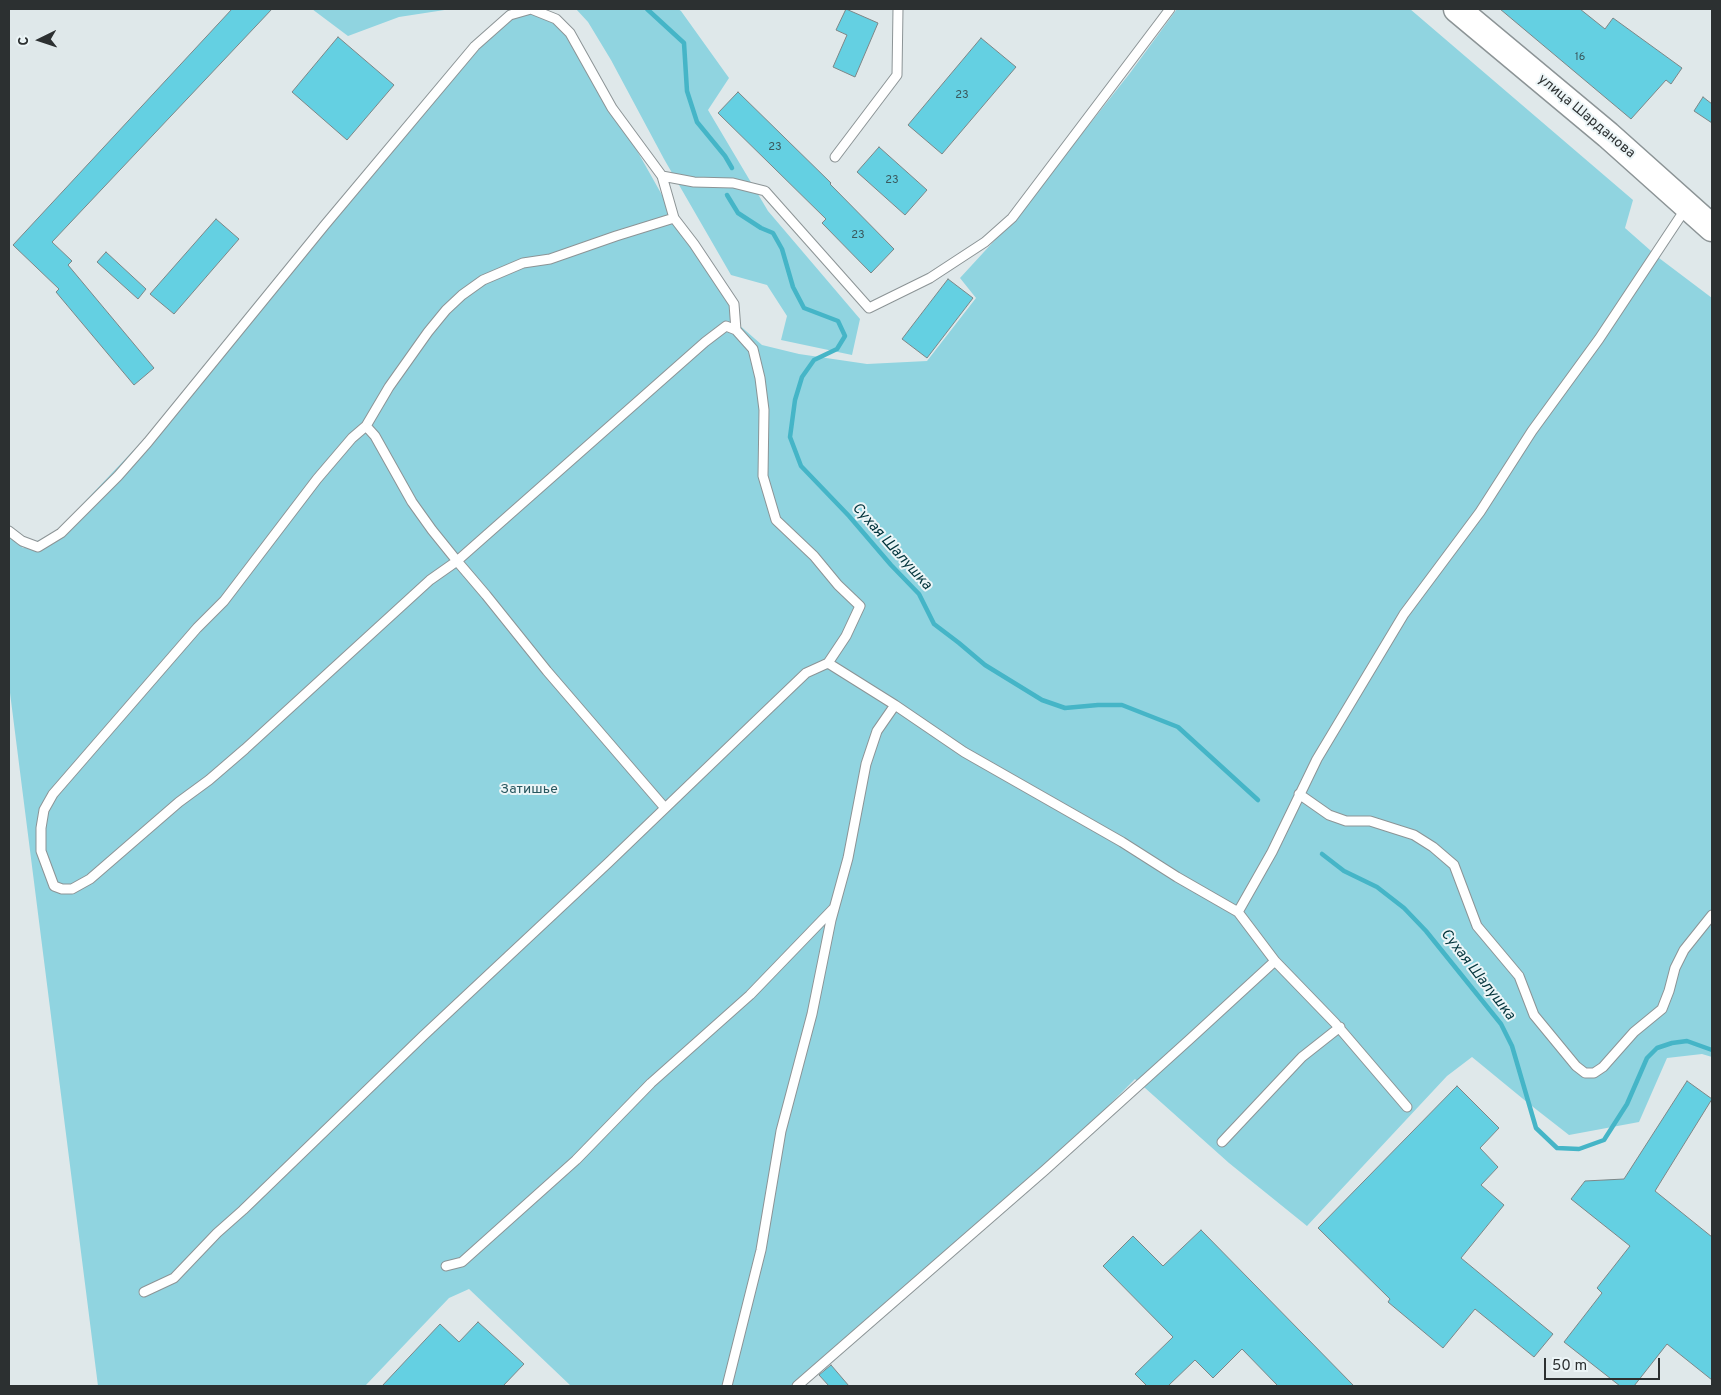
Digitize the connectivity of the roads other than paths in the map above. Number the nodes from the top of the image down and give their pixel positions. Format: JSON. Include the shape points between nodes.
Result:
{"nodes":[{"id":1,"x":898,"y":9,"type":"edge"},
{"id":2,"x":1170,"y":9,"type":"edge"},
{"id":3,"x":1457,"y":9,"type":"edge"},
{"id":4,"x":835,"y":157,"type":"dead end"},
{"id":5,"x":662,"y":176,"type":"junction"},
{"id":6,"x":1688,"y":206,"type":"junction"},
{"id":7,"x":674,"y":218,"type":"junction"},
{"id":8,"x":1712,"y":228,"type":"edge"},
{"id":9,"x":736,"y":330,"type":"junction"},
{"id":10,"x":366,"y":426,"type":"junction"},
{"id":11,"x":9,"y":531,"type":"edge"},
{"id":12,"x":458,"y":561,"type":"junction"},
{"id":13,"x":828,"y":663,"type":"junction"},
{"id":14,"x":895,"y":705,"type":"junction"},
{"id":15,"x":1299,"y":794,"type":"junction"},
{"id":16,"x":664,"y":808,"type":"junction"},
{"id":17,"x":834,"y":908,"type":"junction"},
{"id":18,"x":1238,"y":912,"type":"junction"},
{"id":19,"x":1712,"y":915,"type":"edge"},
{"id":20,"x":1274,"y":960,"type":"junction"},
{"id":21,"x":1340,"y":1028,"type":"junction"},
{"id":22,"x":1407,"y":1107,"type":"dead end"},
{"id":23,"x":1222,"y":1142,"type":"dead end"},
{"id":24,"x":446,"y":1266,"type":"dead end"},
{"id":25,"x":144,"y":1292,"type":"dead end"},
{"id":26,"x":727,"y":1386,"type":"edge"},
{"id":27,"x":797,"y":1386,"type":"edge"}],
"edges":[{"from":1,"to":4,"type":"lane","via":[[897,75]]},
{"from":2,"to":5,"type":"lane","via":[[1012,218],[986,242],[930,278],[869,308],[765,192],[733,183],[694,182]]},
{"from":3,"to":6,"type":"main road","name":"улица Шарданова"},
{"from":5,"to":7,"type":"lane"},
{"from":5,"to":11,"type":"lane","via":[[612,108],[570,33],[556,19],[531,9],[510,15],[475,46],[118,476],[61,533],[38,548]]},
{"from":6,"to":8,"type":"main road","name":"улица Шарданова"},
{"from":6,"to":15,"type":"lane","via":[[1599,339],[1532,431],[1480,512],[1404,614]]},
{"from":7,"to":9,"type":"lane","via":[[734,304]]},
{"from":7,"to":10,"type":"lane","via":[[550,259],[523,263],[483,280],[446,310],[428,332]]},
{"from":9,"to":12,"type":"lane","via":[[726,326],[705,342]]},
{"from":9,"to":13,"type":"lane","via":[[753,349],[760,378],[764,410],[763,476],[776,520],[860,606]]},
{"from":10,"to":12,"type":"lane","via":[[386,453],[412,502]]},
{"from":10,"to":12,"type":"lane","via":[[317,479],[224,601],[53,794],[44,810],[41,850],[54,886],[72,890],[90,879],[252,743],[430,580]]},
{"from":12,"to":16,"type":"lane"},
{"from":13,"to":14,"type":"lane"},
{"from":13,"to":16,"type":"lane","via":[[806,673]]},
{"from":14,"to":17,"type":"lane","via":[[877,731],[866,764],[848,858]]},
{"from":14,"to":18,"type":"lane","via":[[964,752]]},
{"from":15,"to":18,"type":"lane","via":[[1272,852]]},
{"from":15,"to":19,"type":"lane","via":[[1329,815],[1346,821],[1370,821],[1414,836],[1433,847],[1454,866],[1477,926],[1519,976],[1534,1015],[1585,1073],[1594,1073],[1603,1067],[1634,1032],[1662,1009],[1684,950]]},
{"from":16,"to":25,"type":"lane","via":[[217,1233],[174,1278]]},
{"from":17,"to":24,"type":"lane","via":[[750,995],[651,1083],[576,1160],[462,1262]]},
{"from":17,"to":26,"type":"lane","via":[[812,1014],[781,1131],[761,1250]]},
{"from":18,"to":20,"type":"lane"},
{"from":20,"to":21,"type":"lane"},
{"from":20,"to":27,"type":"lane","via":[[1045,1170]]},
{"from":21,"to":22,"type":"lane"},
{"from":21,"to":23,"type":"lane","via":[[1302,1057]]}]}
